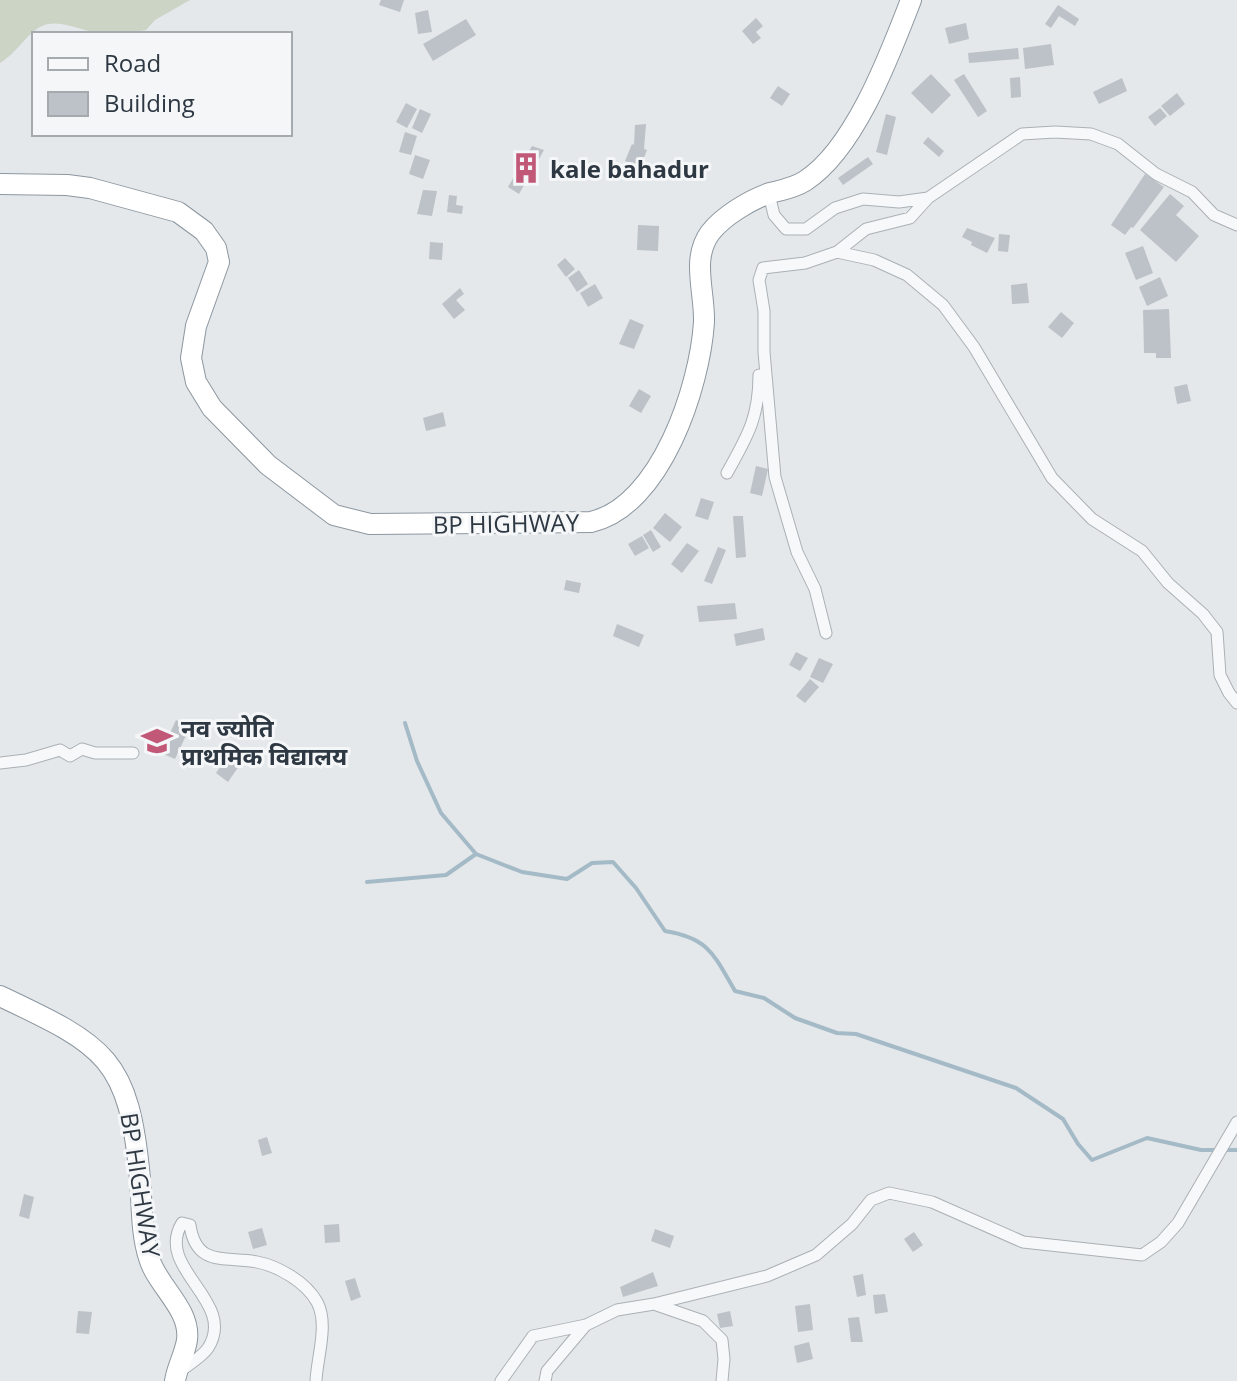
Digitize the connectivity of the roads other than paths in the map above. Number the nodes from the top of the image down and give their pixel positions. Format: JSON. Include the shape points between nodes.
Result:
{"nodes":[{"id":1,"x":911,"y":0,"type":"edge"},
{"id":2,"x":0,"y":184,"type":"edge"},
{"id":3,"x":769,"y":194,"type":"junction"},
{"id":4,"x":928,"y":198,"type":"junction"},
{"id":5,"x":1237,"y":225,"type":"edge"},
{"id":6,"x":837,"y":252,"type":"junction"},
{"id":7,"x":764,"y":311,"type":"junction"},
{"id":8,"x":727,"y":473,"type":"dead end"},
{"id":9,"x":826,"y":633,"type":"dead end"},
{"id":10,"x":1237,"y":703,"type":"edge"},
{"id":11,"x":133,"y":753,"type":"dead end"},
{"id":12,"x":0,"y":763,"type":"edge"},
{"id":13,"x":0,"y":996,"type":"edge"},
{"id":14,"x":1237,"y":1122,"type":"edge"},
{"id":15,"x":654,"y":1304,"type":"junction"},
{"id":16,"x":586,"y":1325,"type":"junction"},
{"id":17,"x":176,"y":1378,"type":"edge"},
{"id":18,"x":316,"y":1381,"type":"edge"},
{"id":19,"x":501,"y":1381,"type":"edge"},
{"id":20,"x":545,"y":1381,"type":"edge"},
{"id":21,"x":722,"y":1381,"type":"edge"}],
"edges":[{"from":1,"to":3,"type":"highway","name":"BP HIGHWAY","via":[[842,143],[803,182]]},
{"from":2,"to":3,"type":"highway","name":"BP HIGHWAY","via":[[90,188],[178,212],[204,231],[219,255],[196,326],[191,358],[196,382],[212,408],[268,465],[334,515],[370,524],[591,522],[618,512],[648,482],[685,409],[704,325],[702,245],[712,230]]},
{"from":3,"to":4,"type":"street","via":[[774,215],[786,229],[806,229],[835,208],[863,199]]},
{"from":4,"to":5,"type":"street","via":[[1022,134],[1091,134],[1118,144],[1156,174],[1192,192],[1214,215]]},
{"from":4,"to":6,"type":"street","via":[[910,218],[866,229]]},
{"from":6,"to":7,"type":"street","via":[[763,268],[759,280]]},
{"from":6,"to":10,"type":"street","via":[[907,275],[943,305],[1052,478],[1092,519],[1142,551],[1217,632],[1220,675]]},
{"from":7,"to":8,"type":"street","via":[[753,426]]},
{"from":7,"to":9,"type":"street","via":[[775,477]]},
{"from":11,"to":12,"type":"street","via":[[82,749],[70,756],[60,750]]},
{"from":13,"to":17,"type":"highway","name":"BP HIGHWAY","via":[[86,1041],[106,1058],[124,1090],[135,1131],[149,1259],[187,1330]]},
{"from":14,"to":15,"type":"street","via":[[1178,1223],[1142,1255],[1023,1242],[932,1202],[889,1193],[871,1200],[816,1255],[767,1276]]},
{"from":15,"to":16,"type":"street","via":[[617,1310]]},
{"from":15,"to":21,"type":"street","via":[[703,1321],[722,1340]]},
{"from":16,"to":19,"type":"street","via":[[533,1336]]},
{"from":16,"to":20,"type":"street","via":[[547,1371]]},
{"from":17,"to":18,"type":"street","via":[[208,1348],[216,1323],[177,1250],[182,1223],[190,1225],[192,1238],[218,1260],[273,1268],[301,1284],[318,1303],[322,1330]]}]}
